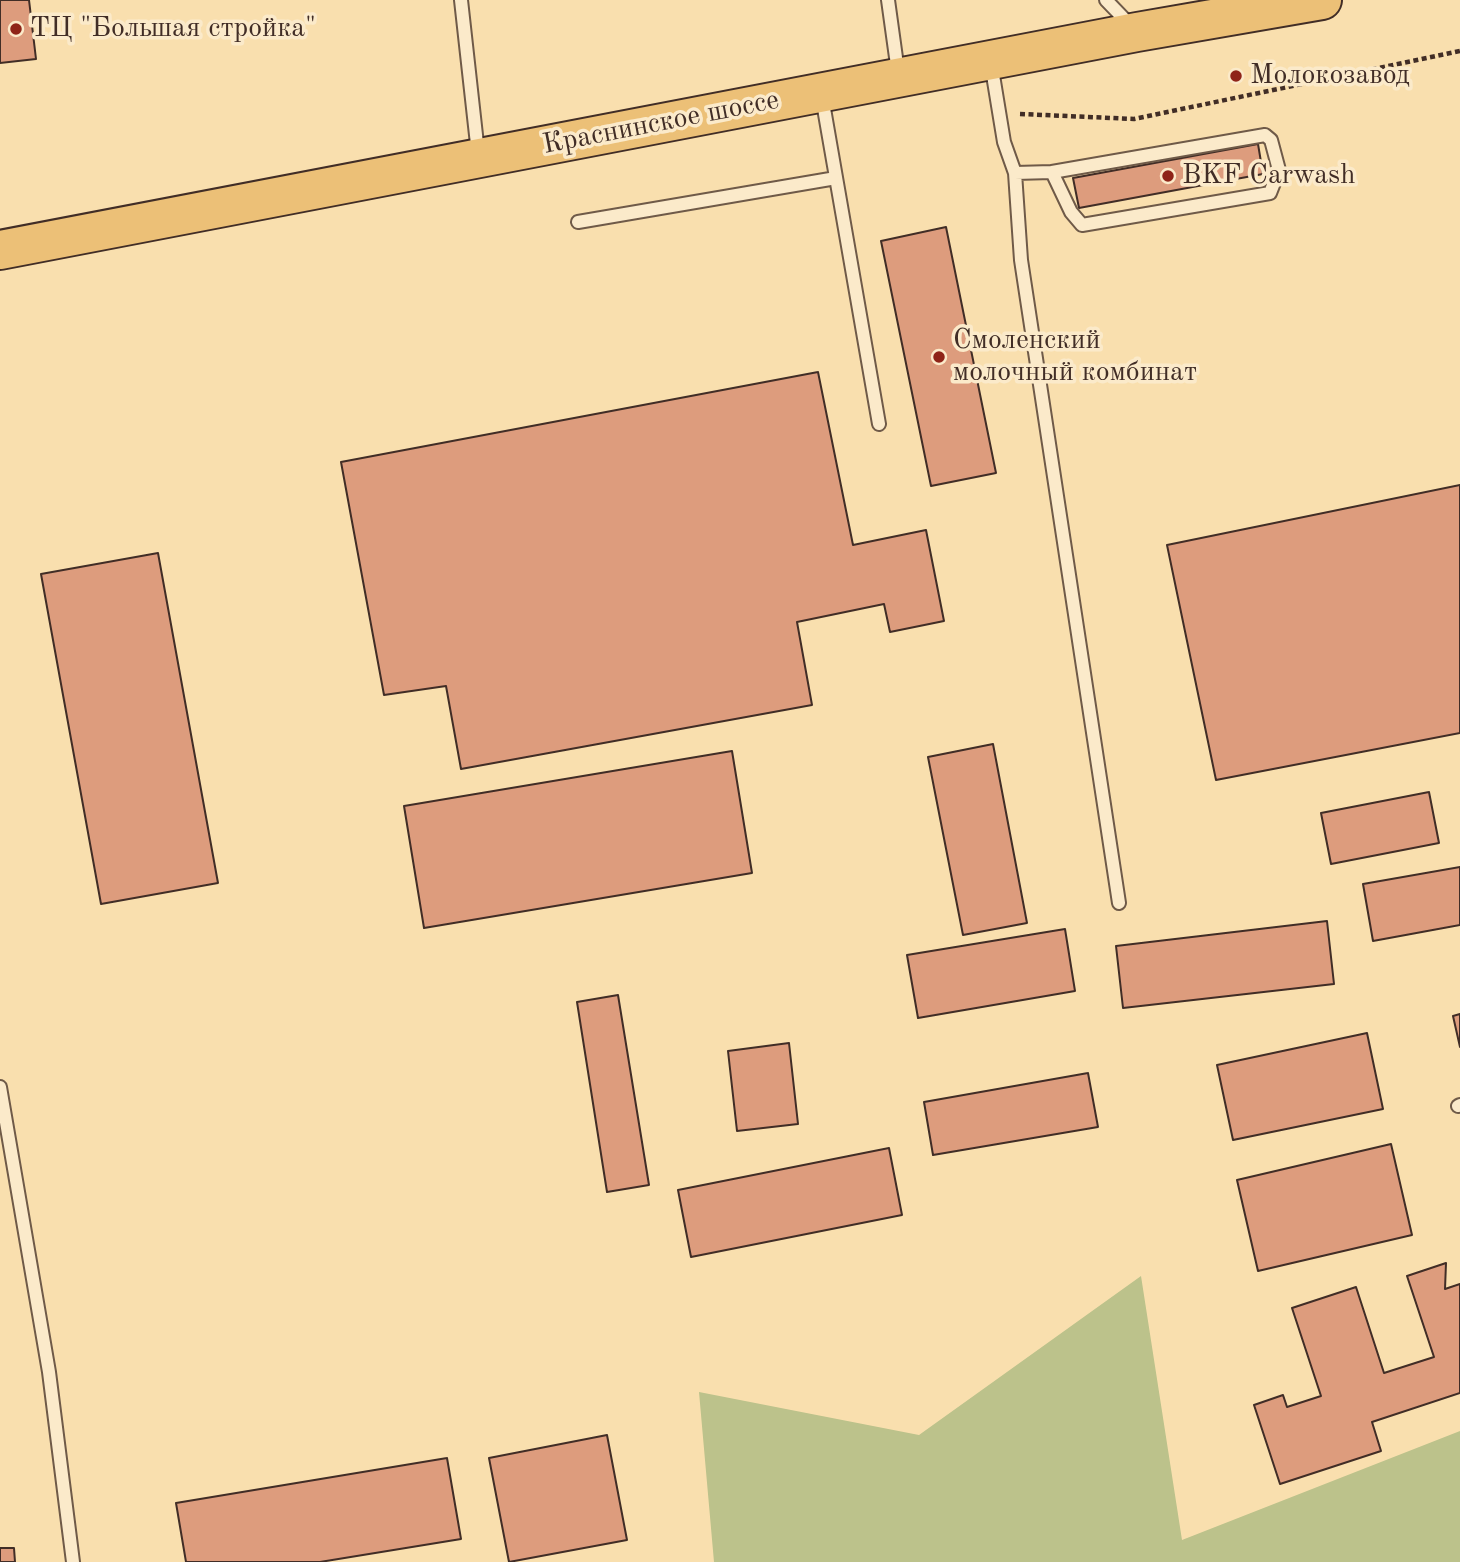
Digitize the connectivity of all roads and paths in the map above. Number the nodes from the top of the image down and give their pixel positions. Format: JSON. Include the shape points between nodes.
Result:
{"nodes":[{"id":1,"x":461,"y":0,"type":"edge"},
{"id":2,"x":888,"y":0,"type":"edge"},
{"id":3,"x":1107,"y":0,"type":"edge"},
{"id":4,"x":1322,"y":0,"type":"edge"},
{"id":5,"x":1137,"y":32,"type":"junction"},
{"id":6,"x":1460,"y":51,"type":"edge"},
{"id":7,"x":990,"y":60,"type":"junction"},
{"id":8,"x":899,"y":78,"type":"junction"},
{"id":9,"x":821,"y":93,"type":"junction"},
{"id":10,"x":1000,"y":118,"type":"junction"},
{"id":11,"x":478,"y":158,"type":"junction"},
{"id":12,"x":1052,"y":172,"type":"junction"},
{"id":13,"x":1015,"y":173,"type":"junction"},
{"id":14,"x":836,"y":178,"type":"junction"},
{"id":15,"x":578,"y":222,"type":"dead end"},
{"id":16,"x":0,"y":250,"type":"edge"},
{"id":17,"x":879,"y":424,"type":"dead end"},
{"id":18,"x":1119,"y":903,"type":"dead end"},
{"id":19,"x":0,"y":1087,"type":"edge"},
{"id":20,"x":73,"y":1562,"type":"edge"}],
"edges":[{"from":1,"to":11,"type":"lane"},
{"from":2,"to":8,"type":"lane"},
{"from":3,"to":5,"type":"lane"},
{"from":4,"to":5,"type":"main road","name":"Краснинское шоссе"},
{"from":5,"to":7,"type":"main road","name":"Краснинское шоссе"},
{"from":6,"to":10,"type":"path","via":[[1134,119],[1019,114]]},
{"from":7,"to":8,"type":"main road","name":"Краснинское шоссе"},
{"from":7,"to":10,"type":"lane"},
{"from":8,"to":9,"type":"main road","name":"Краснинское шоссе"},
{"from":9,"to":11,"type":"main road","name":"Краснинское шоссе"},
{"from":9,"to":14,"type":"lane"},
{"from":10,"to":13,"type":"lane"},
{"from":11,"to":16,"type":"main road","name":"Краснинское шоссе"},
{"from":12,"to":12,"type":"lane","via":[[1265,135],[1271,140],[1279,170],[1270,193],[1082,225]]},
{"from":12,"to":13,"type":"lane"},
{"from":13,"to":18,"type":"lane","via":[[1021,260]]},
{"from":14,"to":15,"type":"lane"},
{"from":14,"to":17,"type":"lane"},
{"from":19,"to":20,"type":"lane","via":[[49,1372]]}]}
